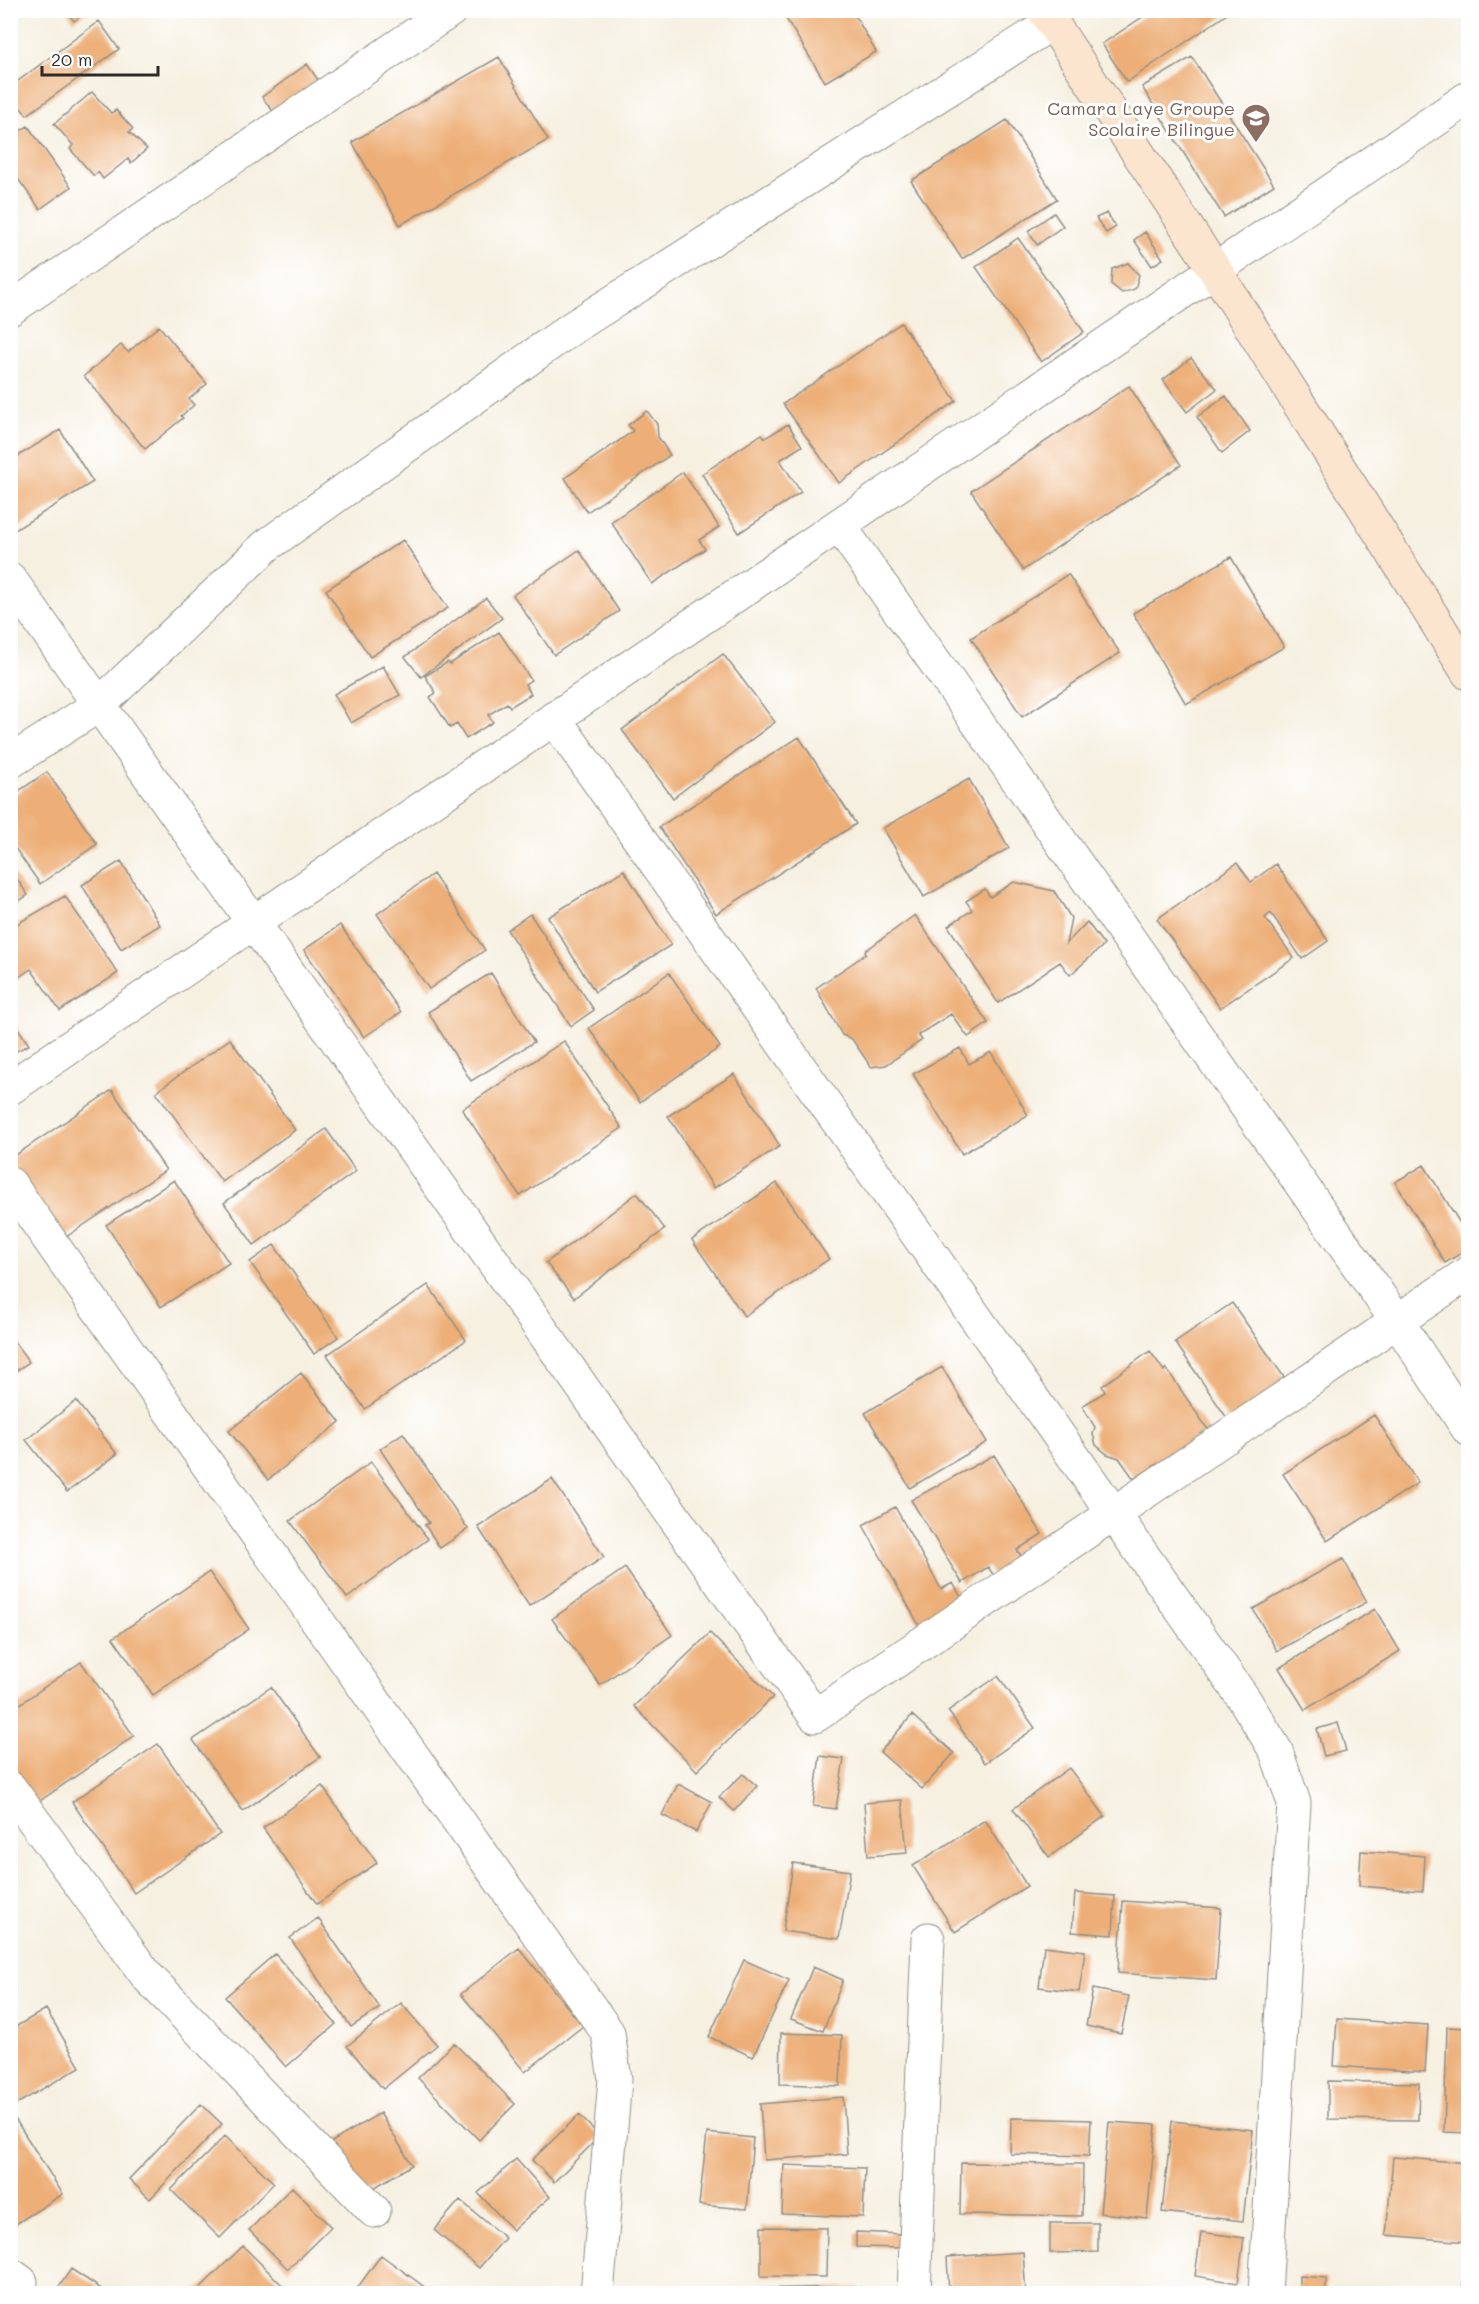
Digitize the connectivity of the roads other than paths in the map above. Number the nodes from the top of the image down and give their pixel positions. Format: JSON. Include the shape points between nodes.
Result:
{"nodes":[{"id":1,"x":452,"y":10,"type":"edge"},
{"id":2,"x":1048,"y":17,"type":"edge"},
{"id":3,"x":1468,"y":98,"type":"edge"},
{"id":4,"x":1215,"y":270,"type":"junction"},
{"id":5,"x":10,"y":309,"type":"edge"},
{"id":6,"x":839,"y":525,"type":"junction"},
{"id":7,"x":10,"y":579,"type":"edge"},
{"id":8,"x":1468,"y":673,"type":"edge"},
{"id":9,"x":99,"y":705,"type":"junction"},
{"id":10,"x":554,"y":718,"type":"junction"},
{"id":11,"x":10,"y":762,"type":"edge"},
{"id":12,"x":254,"y":923,"type":"junction"},
{"id":13,"x":10,"y":1088,"type":"edge"},
{"id":14,"x":10,"y":1184,"type":"edge"},
{"id":15,"x":1468,"y":1273,"type":"edge"},
{"id":16,"x":1397,"y":1321,"type":"junction"},
{"id":17,"x":1468,"y":1429,"type":"edge"},
{"id":18,"x":1114,"y":1514,"type":"junction"},
{"id":19,"x":10,"y":1788,"type":"edge"},
{"id":20,"x":928,"y":1939,"type":"dead end"},
{"id":21,"x":374,"y":2211,"type":"dead end"},
{"id":22,"x":597,"y":2294,"type":"edge"},
{"id":23,"x":914,"y":2294,"type":"edge"},
{"id":24,"x":1265,"y":2294,"type":"edge"}],
"edges":[{"from":1,"to":5,"type":"street"},
{"from":2,"to":4,"type":"street"},
{"from":2,"to":9,"type":"street","via":[[572,328],[276,539]]},
{"from":3,"to":4,"type":"street"},
{"from":4,"to":6,"type":"street"},
{"from":4,"to":8,"type":"street"},
{"from":6,"to":10,"type":"street"},
{"from":6,"to":16,"type":"street"},
{"from":7,"to":9,"type":"street"},
{"from":9,"to":11,"type":"street"},
{"from":9,"to":12,"type":"street"},
{"from":10,"to":12,"type":"street"},
{"from":10,"to":18,"type":"street"},
{"from":12,"to":13,"type":"street"},
{"from":12,"to":18,"type":"street","via":[[815,1716]]},
{"from":14,"to":22,"type":"street","via":[[608,2033],[615,2079]]},
{"from":15,"to":16,"type":"street"},
{"from":16,"to":17,"type":"street"},
{"from":16,"to":18,"type":"street"},
{"from":18,"to":24,"type":"street","via":[[1276,1750],[1294,1803]]},
{"from":19,"to":21,"type":"street","via":[[147,1976]]},
{"from":20,"to":23,"type":"street"}]}
